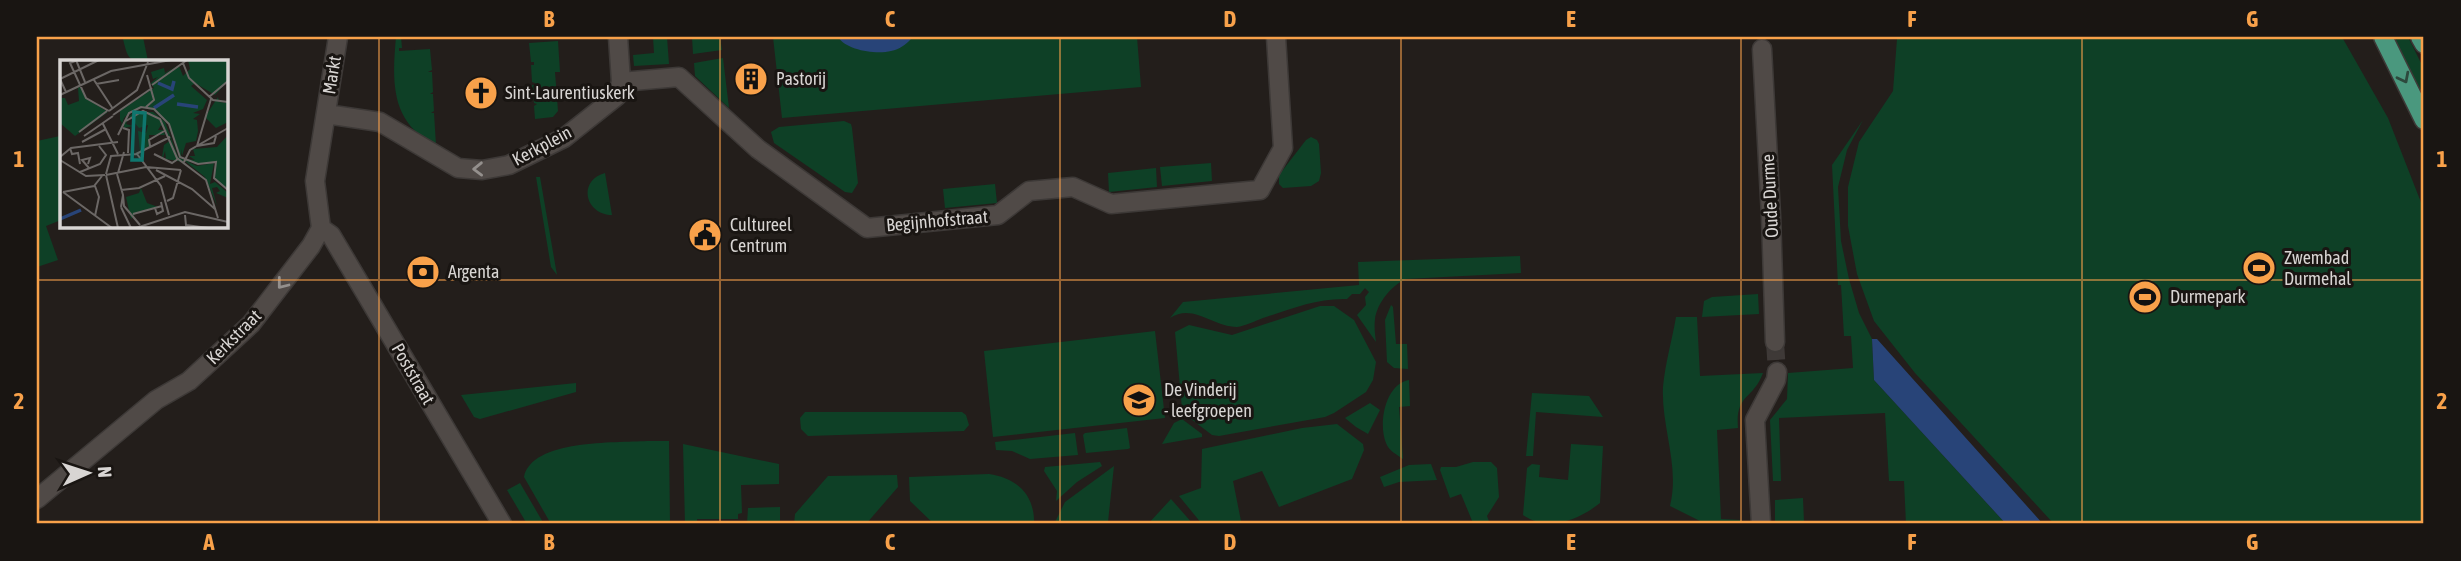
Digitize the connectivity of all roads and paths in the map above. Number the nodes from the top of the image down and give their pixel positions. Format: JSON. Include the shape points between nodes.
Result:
{"nodes":[{"id":1,"x":338,"y":37,"type":"edge"},
{"id":2,"x":618,"y":37,"type":"edge"},
{"id":3,"x":1276,"y":37,"type":"edge"},
{"id":4,"x":2383,"y":37,"type":"edge"},
{"id":5,"x":2420,"y":37,"type":"edge"},
{"id":6,"x":2424,"y":44,"type":"edge"},
{"id":7,"x":1762,"y":50,"type":"dead end"},
{"id":8,"x":621,"y":82,"type":"junction"},
{"id":9,"x":326,"y":114,"type":"junction"},
{"id":10,"x":2424,"y":120,"type":"edge"},
{"id":11,"x":321,"y":228,"type":"junction"},
{"id":12,"x":1775,"y":342,"type":"tunnel mouth"},
{"id":13,"x":1777,"y":372,"type":"tunnel mouth"},
{"id":14,"x":37,"y":499,"type":"edge"},
{"id":15,"x":502,"y":524,"type":"edge"},
{"id":16,"x":1761,"y":524,"type":"edge"}],
"edges":[{"from":1,"to":9,"type":"street","name":"Markt"},
{"from":2,"to":8,"type":"street"},
{"from":3,"to":8,"type":"street","name":"Begijnhofstraat","via":[[1283,148],[1260,190],[1111,204],[1073,187],[1029,191],[998,215],[867,228],[758,149],[679,77]]},
{"from":4,"to":10,"type":"main road","one_way":true},
{"from":5,"to":6,"type":"main road"},
{"from":7,"to":12,"type":"street","name":"Oude Durme"},
{"from":8,"to":9,"type":"street","name":"Kerkplein","one_way":true,"via":[[617,96],[564,138],[509,165],[482,170],[458,168],[380,122]]},
{"from":9,"to":11,"type":"street","via":[[315,180]]},
{"from":11,"to":14,"type":"street","name":"Kerkstraat","one_way":true,"via":[[251,324],[190,381],[156,400]]},
{"from":11,"to":15,"type":"street","name":"Poststraat","via":[[331,234]]},
{"from":13,"to":16,"type":"street","via":[[1755,420]]}]}
